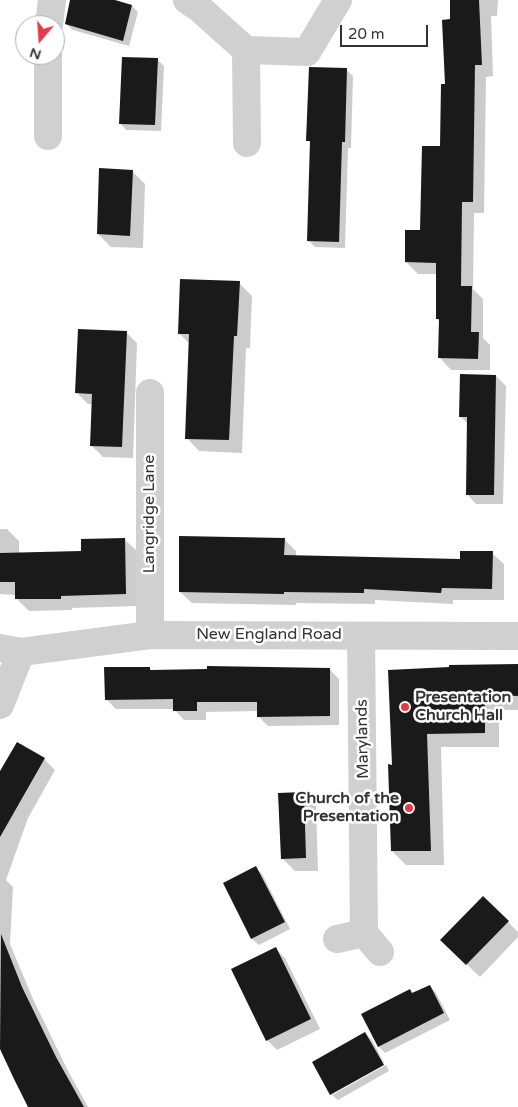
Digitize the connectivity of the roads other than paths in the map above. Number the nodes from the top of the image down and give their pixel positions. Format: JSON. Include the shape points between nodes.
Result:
{"nodes":[{"id":1,"x":52,"y":0,"type":"edge"},
{"id":2,"x":187,"y":0,"type":"edge"},
{"id":3,"x":338,"y":0,"type":"edge"},
{"id":4,"x":51,"y":15,"type":"edge"},
{"id":5,"x":246,"y":50,"type":"junction"},
{"id":6,"x":48,"y":65,"type":"edge"},
{"id":7,"x":48,"y":136,"type":"dead end"},
{"id":8,"x":247,"y":143,"type":"dead end"},
{"id":9,"x":150,"y":393,"type":"dead end"},
{"id":10,"x":150,"y":635,"type":"junction"},
{"id":11,"x":361,"y":636,"type":"junction"},
{"id":12,"x":518,"y":636,"type":"edge"},
{"id":13,"x":11,"y":650,"type":"edge"},
{"id":14,"x":0,"y":705,"type":"edge"},
{"id":15,"x":337,"y":939,"type":"dead end"}],
"edges":[{"from":1,"to":4,"type":"street"},
{"from":2,"to":5,"type":"street"},
{"from":3,"to":5,"type":"street","via":[[307,52]]},
{"from":5,"to":8,"type":"street"},
{"from":6,"to":7,"type":"street"},
{"from":9,"to":10,"type":"street","name":"Langridge Lane"},
{"from":10,"to":11,"type":"street","name":"New England Road"},
{"from":10,"to":13,"type":"street","name":"New England Road"},
{"from":11,"to":12,"type":"street","name":"New England Road"},
{"from":11,"to":15,"type":"street","name":"Marylands","via":[[372,943]]},
{"from":13,"to":14,"type":"street"}]}
